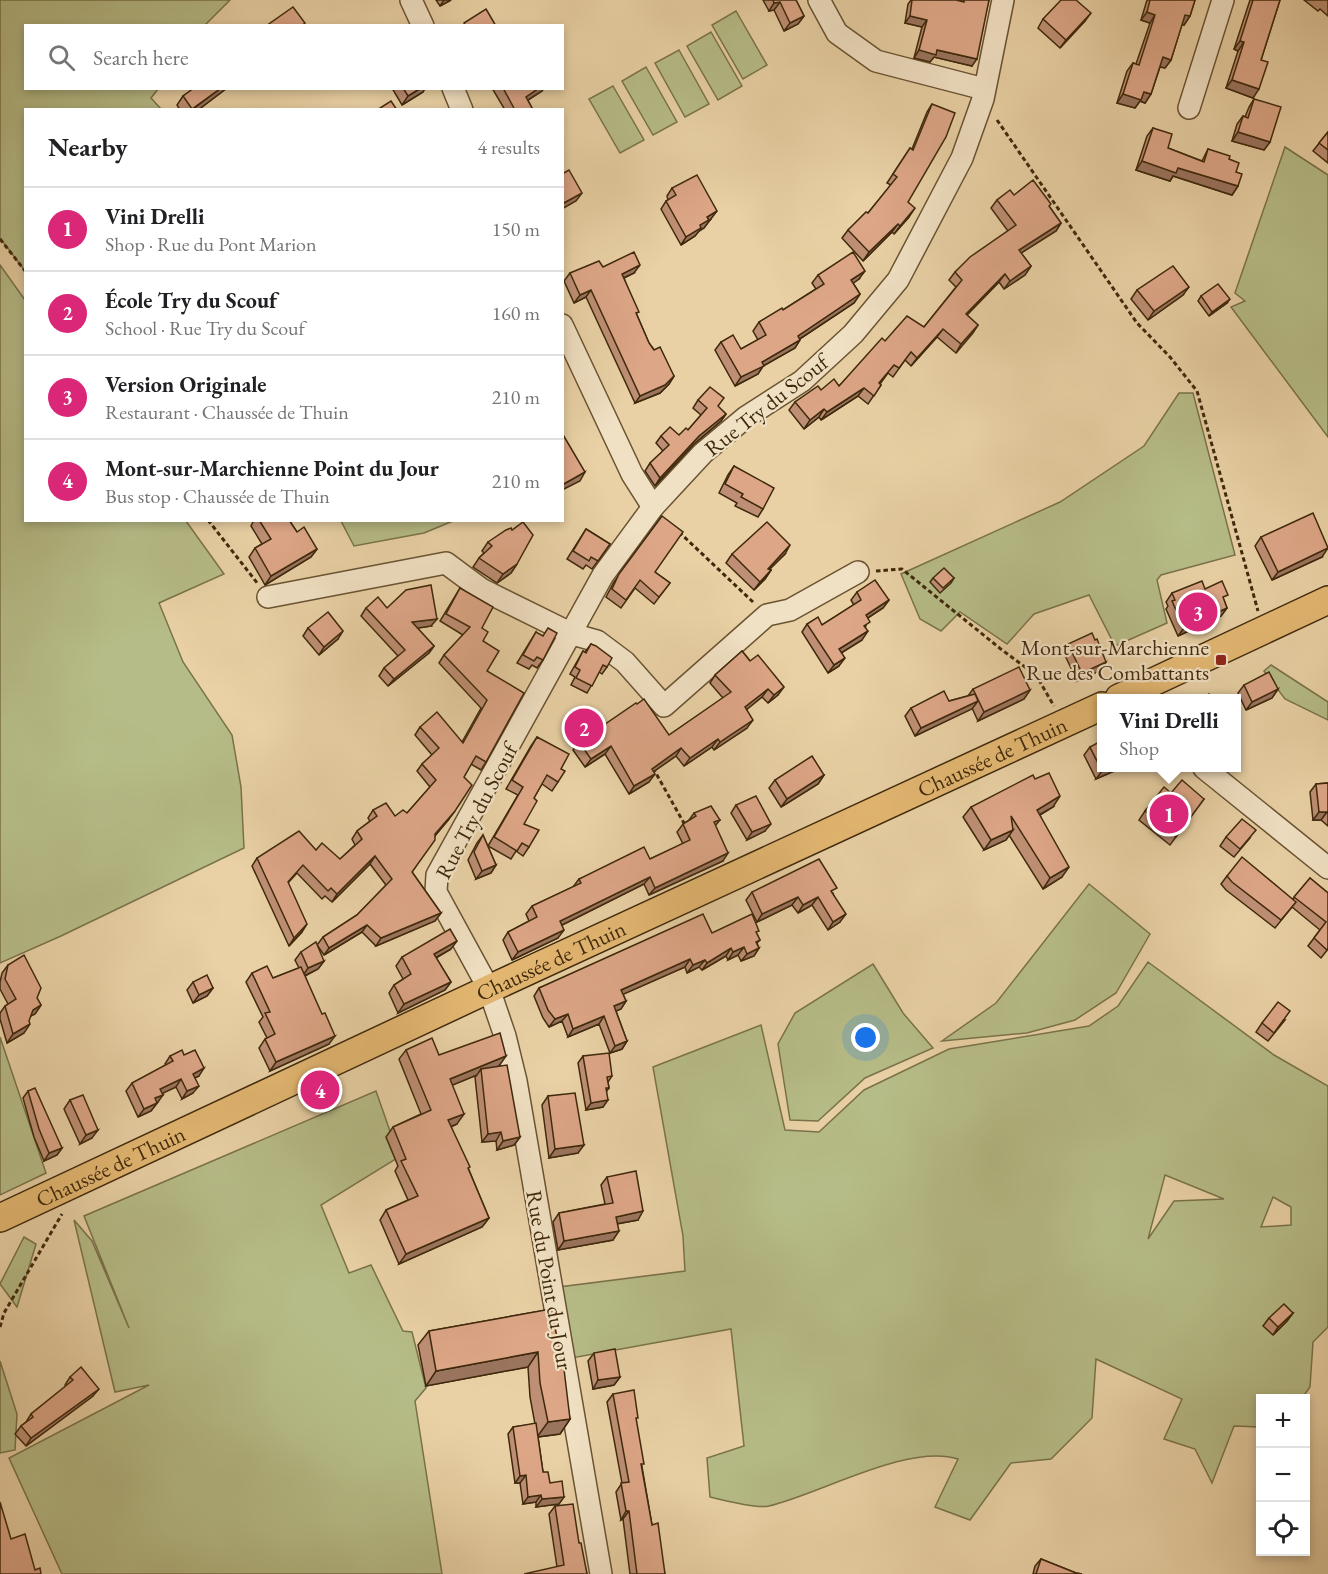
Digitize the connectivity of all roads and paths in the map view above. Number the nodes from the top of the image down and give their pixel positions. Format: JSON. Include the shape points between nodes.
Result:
{"nodes":[{"id":1,"x":411,"y":0,"type":"edge"},
{"id":2,"x":819,"y":0,"type":"edge"},
{"id":3,"x":1003,"y":0,"type":"edge"},
{"id":4,"x":1223,"y":0,"type":"edge"},
{"id":5,"x":422,"y":24,"type":"edge"},
{"id":6,"x":454,"y":90,"type":"edge"},
{"id":7,"x":983,"y":94,"type":"junction"},
{"id":8,"x":461,"y":108,"type":"edge"},
{"id":9,"x":1189,"y":108,"type":"dead end"},
{"id":10,"x":0,"y":240,"type":"edge"},
{"id":11,"x":24,"y":270,"type":"edge"},
{"id":12,"x":564,"y":329,"type":"edge"},
{"id":13,"x":653,"y":507,"type":"junction"},
{"id":14,"x":210,"y":522,"type":"edge"},
{"id":15,"x":678,"y":530,"type":"edge"},
{"id":16,"x":858,"y":572,"type":"joint"},
{"id":17,"x":268,"y":597,"type":"joint"},
{"id":18,"x":1328,"y":600,"type":"edge"},
{"id":19,"x":767,"y":615,"type":"junction"},
{"id":20,"x":1263,"y":630,"type":"junction"},
{"id":21,"x":572,"y":634,"type":"junction"},
{"id":22,"x":1129,"y":694,"type":"edge"},
{"id":23,"x":1097,"y":708,"type":"edge"},
{"id":24,"x":1064,"y":724,"type":"junction"},
{"id":25,"x":651,"y":764,"type":"edge"},
{"id":26,"x":1209,"y":772,"type":"edge"},
{"id":27,"x":690,"y":833,"type":"edge"},
{"id":28,"x":1328,"y":868,"type":"edge"},
{"id":29,"x":489,"y":989,"type":"junction"},
{"id":30,"x":65,"y":1210,"type":"dead end"},
{"id":31,"x":0,"y":1218,"type":"edge"},
{"id":32,"x":0,"y":1327,"type":"edge"},
{"id":33,"x":601,"y":1574,"type":"edge"}],
"edges":[{"from":1,"to":5,"type":"street"},
{"from":2,"to":7,"type":"street","via":[[837,33],[876,61]]},
{"from":3,"to":7,"type":"street","name":"Rue Try du Scouf"},
{"from":4,"to":9,"type":"street"},
{"from":6,"to":8,"type":"street"},
{"from":7,"to":13,"type":"street","name":"Rue Try du Scouf","via":[[962,158],[898,280],[828,358],[710,447]]},
{"from":7,"to":20,"type":"path","via":[[1137,323],[1197,391]]},
{"from":10,"to":11,"type":"path"},
{"from":12,"to":13,"type":"street","via":[[632,474]]},
{"from":13,"to":21,"type":"street","name":"Rue Try du Scouf","via":[[603,575]]},
{"from":14,"to":17,"type":"path"},
{"from":15,"to":19,"type":"path"},
{"from":16,"to":19,"type":"street","via":[[790,610]]},
{"from":16,"to":24,"type":"path","via":[[902,569],[1036,675]]},
{"from":17,"to":21,"type":"street","via":[[446,563],[481,589]]},
{"from":18,"to":20,"type":"main road"},
{"from":19,"to":21,"type":"street","via":[[664,706],[625,662],[597,641]]},
{"from":20,"to":22,"type":"main road"},
{"from":21,"to":29,"type":"street","name":"Rue Try du Scouf","via":[[437,875],[436,892]]},
{"from":23,"to":24,"type":"main road","name":"Chaussée de Thuin"},
{"from":24,"to":29,"type":"main road","name":"Chaussée de Thuin"},
{"from":25,"to":27,"type":"path"},
{"from":26,"to":28,"type":"street"},
{"from":29,"to":31,"type":"main road","name":"Chaussée de Thuin"},
{"from":29,"to":33,"type":"street","name":"Rue du Point du Jour","via":[[516,1081]]},
{"from":30,"to":32,"type":"path","via":[[4,1313]]}]}
